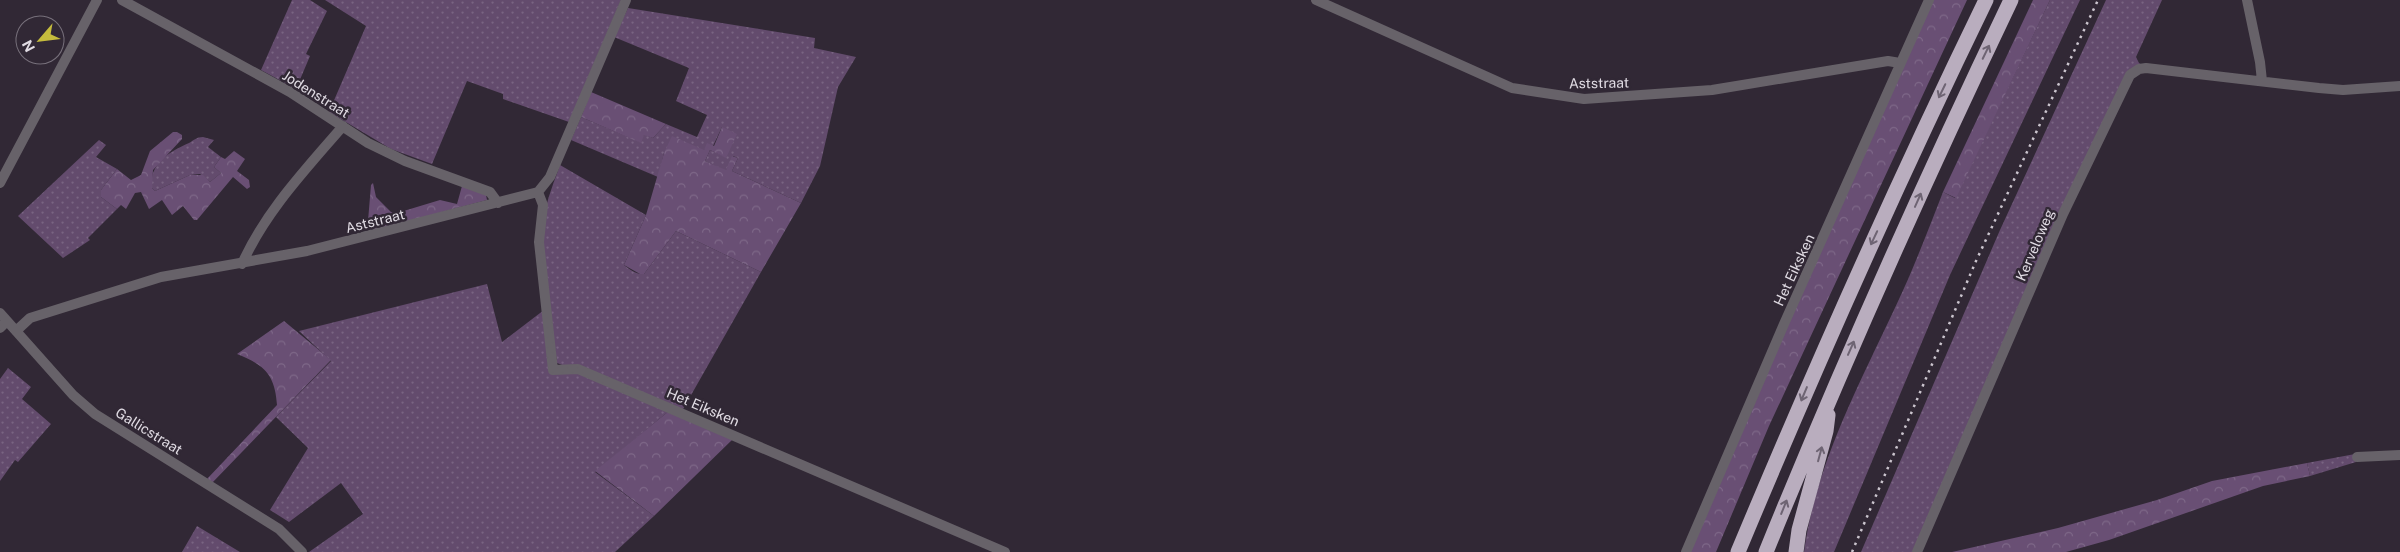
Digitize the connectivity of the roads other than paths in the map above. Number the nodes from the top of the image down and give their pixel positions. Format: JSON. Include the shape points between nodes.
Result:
{"nodes":[{"id":1,"x":97,"y":0,"type":"edge"},
{"id":2,"x":122,"y":0,"type":"edge"},
{"id":3,"x":626,"y":0,"type":"edge"},
{"id":4,"x":1316,"y":0,"type":"edge"},
{"id":5,"x":1929,"y":0,"type":"edge"},
{"id":6,"x":1986,"y":0,"type":"edge"},
{"id":7,"x":2011,"y":0,"type":"edge"},
{"id":8,"x":2247,"y":0,"type":"edge"},
{"id":9,"x":1900,"y":63,"type":"junction"},
{"id":10,"x":2262,"y":81,"type":"junction"},
{"id":11,"x":2400,"y":86,"type":"edge"},
{"id":12,"x":343,"y":126,"type":"junction"},
{"id":13,"x":0,"y":183,"type":"edge"},
{"id":14,"x":538,"y":192,"type":"junction"},
{"id":15,"x":498,"y":203,"type":"junction"},
{"id":16,"x":242,"y":264,"type":"junction"},
{"id":17,"x":2,"y":320,"type":"edge"},
{"id":18,"x":16,"y":330,"type":"junction"},
{"id":19,"x":1831,"y":392,"type":"junction"},
{"id":20,"x":2400,"y":456,"type":"edge"},
{"id":21,"x":2357,"y":457,"type":"dead end"},
{"id":22,"x":302,"y":552,"type":"edge"},
{"id":23,"x":1005,"y":552,"type":"edge"},
{"id":24,"x":1686,"y":552,"type":"edge"},
{"id":25,"x":1738,"y":552,"type":"edge"},
{"id":26,"x":1766,"y":552,"type":"edge"},
{"id":27,"x":1796,"y":552,"type":"edge"},
{"id":28,"x":1917,"y":552,"type":"edge"}],
"edges":[{"from":1,"to":13,"type":"street"},
{"from":2,"to":12,"type":"street","name":"Jodenstraat","via":[[290,92]]},
{"from":3,"to":14,"type":"street","via":[[550,177]]},
{"from":4,"to":9,"type":"street","name":"Aststraat","via":[[1512,88],[1565,98],[1684,93],[1888,61]]},
{"from":5,"to":9,"type":"street","name":"Het Eiksken"},
{"from":6,"to":25,"type":"highway","one_way":true,"via":[[1845,301]]},
{"from":19,"to":7,"type":"highway","one_way":true},
{"from":8,"to":10,"type":"street"},
{"from":9,"to":24,"type":"street","name":"Het Eiksken"},
{"from":10,"to":11,"type":"street","name":"Kerveloweg","via":[[2343,90]]},
{"from":10,"to":28,"type":"street","name":"Kerveloweg","via":[[2146,68],[2130,75],[2064,214]]},
{"from":12,"to":15,"type":"street","name":"Jodenstraat","via":[[368,143],[405,161],[490,192]]},
{"from":12,"to":16,"type":"street","via":[[293,183]]},
{"from":14,"to":15,"type":"street","name":"Aststraat"},
{"from":14,"to":23,"type":"street","name":"Het Eiksken","via":[[543,205],[539,242],[553,370],[578,368]]},
{"from":15,"to":16,"type":"street","name":"Aststraat","via":[[371,236]]},
{"from":16,"to":18,"type":"street","name":"Aststraat","via":[[161,277],[30,318]]},
{"from":17,"to":18,"type":"street","name":"Gallicstraat"},
{"from":18,"to":22,"type":"street","name":"Gallicstraat","via":[[73,395],[95,414],[279,529]]},
{"from":26,"to":19,"type":"highway","one_way":true},
{"from":27,"to":19,"type":"highway","one_way":true,"via":[[1798,530],[1826,431]]},
{"from":20,"to":21,"type":"street"}]}
